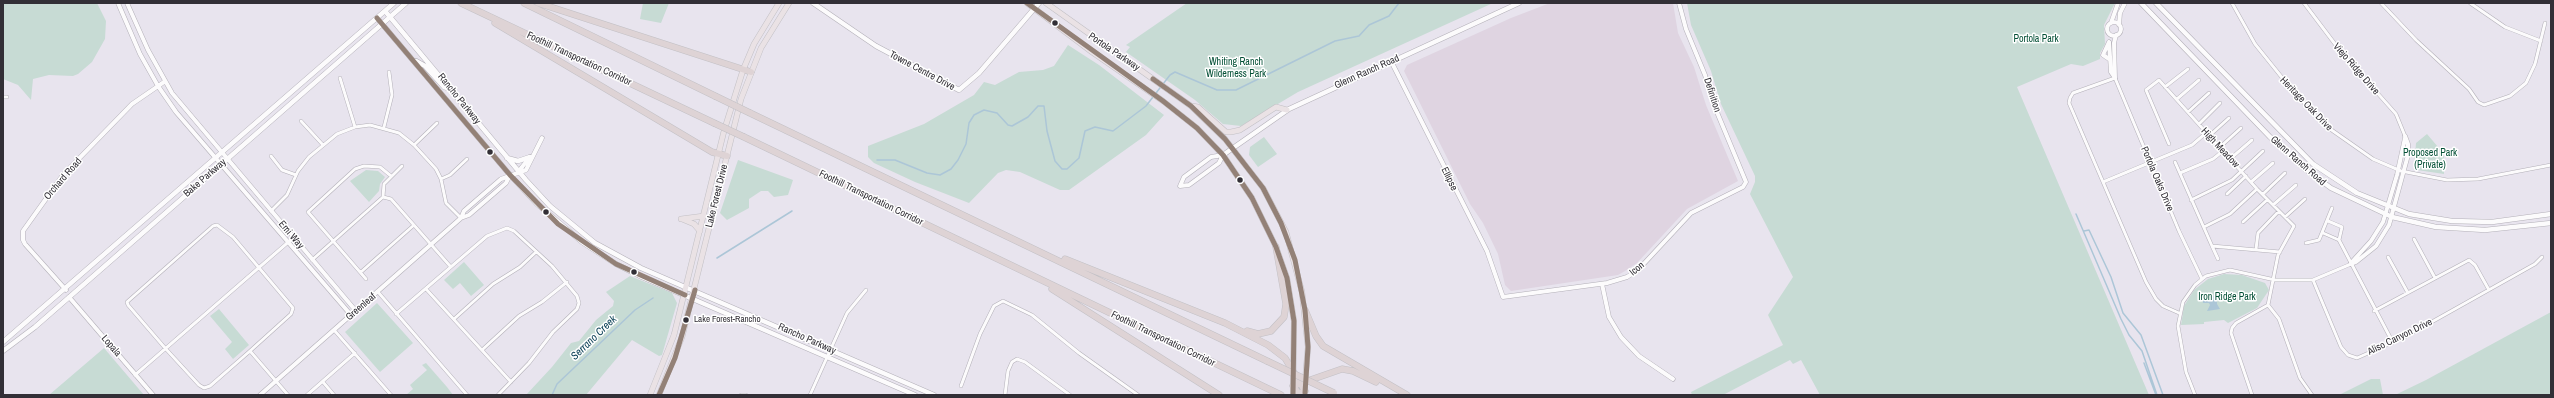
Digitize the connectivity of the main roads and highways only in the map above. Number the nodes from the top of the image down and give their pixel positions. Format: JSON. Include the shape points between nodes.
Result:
{"nodes":[{"id":1,"x":394,"y":3,"type":"edge"},
{"id":2,"x":406,"y":3,"type":"edge"},
{"id":3,"x":461,"y":3,"type":"edge"},
{"id":4,"x":524,"y":3,"type":"edge"},
{"id":5,"x":538,"y":3,"type":"edge"},
{"id":6,"x":779,"y":3,"type":"edge"},
{"id":7,"x":789,"y":3,"type":"edge"},
{"id":8,"x":813,"y":3,"type":"edge"},
{"id":9,"x":1027,"y":3,"type":"edge"},
{"id":10,"x":1039,"y":3,"type":"edge"},
{"id":11,"x":1046,"y":3,"type":"edge"},
{"id":12,"x":1519,"y":3,"type":"edge"},
{"id":13,"x":2141,"y":3,"type":"edge"},
{"id":14,"x":2156,"y":3,"type":"edge"},
{"id":15,"x":1034,"y":10,"type":"junction"},
{"id":16,"x":385,"y":11,"type":"junction"},
{"id":17,"x":488,"y":16,"type":"junction"},
{"id":18,"x":390,"y":17,"type":"junction"},
{"id":19,"x":377,"y":18,"type":"junction"},
{"id":20,"x":382,"y":24,"type":"junction"},
{"id":21,"x":412,"y":59,"type":"junction"},
{"id":22,"x":743,"y":70,"type":"junction"},
{"id":23,"x":751,"y":72,"type":"junction"},
{"id":24,"x":450,"y":89,"type":"junction"},
{"id":25,"x":1191,"y":106,"type":"junction"},
{"id":26,"x":1287,"y":110,"type":"junction"},
{"id":27,"x":1232,"y":148,"type":"junction"},
{"id":28,"x":718,"y":154,"type":"junction"},
{"id":29,"x":1223,"y":155,"type":"junction"},
{"id":30,"x":530,"y":156,"type":"road end"},
{"id":31,"x":727,"y":156,"type":"junction"},
{"id":32,"x":507,"y":158,"type":"junction"},
{"id":33,"x":2551,"y":214,"type":"edge"},
{"id":34,"x":704,"y":216,"type":"junction"},
{"id":35,"x":2551,"y":222,"type":"edge"},
{"id":36,"x":700,"y":231,"type":"junction"},
{"id":37,"x":1019,"y":241,"type":"junction"},
{"id":38,"x":1276,"y":247,"type":"junction"},
{"id":39,"x":1042,"y":280,"type":"junction"},
{"id":40,"x":687,"y":286,"type":"junction"},
{"id":41,"x":695,"y":290,"type":"junction"},
{"id":42,"x":685,"y":295,"type":"junction"},
{"id":43,"x":692,"y":298,"type":"junction"},
{"id":44,"x":1305,"y":310,"type":"junction"},
{"id":45,"x":1225,"y":323,"type":"junction"},
{"id":46,"x":3,"y":342,"type":"edge"},
{"id":47,"x":3,"y":351,"type":"edge"},
{"id":48,"x":1294,"y":373,"type":"junction"},
{"id":49,"x":1304,"y":381,"type":"junction"},
{"id":50,"x":1294,"y":386,"type":"junction"},
{"id":51,"x":931,"y":394,"type":"edge"},
{"id":52,"x":1300,"y":394,"type":"edge"},
{"id":53,"x":1337,"y":394,"type":"edge"},
{"id":54,"x":650,"y":395,"type":"edge"},
{"id":55,"x":659,"y":395,"type":"edge"},
{"id":56,"x":915,"y":395,"type":"edge"},
{"id":57,"x":1219,"y":395,"type":"edge"},
{"id":58,"x":1281,"y":395,"type":"edge"},
{"id":59,"x":1400,"y":395,"type":"edge"},
{"id":60,"x":1407,"y":395,"type":"edge"}],
"edges":[{"from":1,"to":16,"type":"main road","name":"Bake Parkway"},
{"from":2,"to":18,"type":"main road","name":"Bake Parkway"},
{"from":3,"to":17,"type":"highway","name":"Foothill Transportation Corridor"},
{"from":4,"to":37,"type":"highway","bridge":true},
{"from":5,"to":22,"type":"highway"},
{"from":6,"to":22,"type":"main road","name":"Lake Forest Drive","via":[[754,44]]},
{"from":7,"to":23,"type":"main road","name":"Lake Forest Drive"},
{"from":8,"to":15,"type":"main road","name":"Towne Centre Drive","via":[[876,46],[958,90],[979,73]]},
{"from":9,"to":15,"type":"main road","name":"Portola Parkway"},
{"from":10,"to":15,"type":"main road"},
{"from":11,"to":25,"type":"main road","name":"Portola Parkway"},
{"from":12,"to":26,"type":"main road","name":"Glenn Ranch Road"},
{"from":13,"to":35,"type":"main road","name":"Glenn Ranch Road","via":[[2270,137],[2330,188],[2392,217],[2436,228],[2505,229]]},
{"from":14,"to":33,"type":"main road","name":"Glenn Ranch Road","via":[[2313,164],[2357,193],[2388,207],[2430,219],[2492,222]]},
{"from":15,"to":29,"type":"main road","name":"Portola Parkway","via":[[1149,90],[1197,128]]},
{"from":16,"to":18,"type":"main road","name":"Rancho Parkway"},
{"from":16,"to":19,"type":"main road","name":"Bake Parkway"},
{"from":17,"to":28,"type":"highway","via":[[522,40]]},
{"from":17,"to":39,"type":"highway","name":"Foothill Transportation Corridor","bridge":true},
{"from":18,"to":20,"type":"main road","name":"Bake Parkway"},
{"from":18,"to":24,"type":"main road","name":"Rancho Parkway"},
{"from":19,"to":20,"type":"main road","name":"Rancho Parkway"},
{"from":19,"to":46,"type":"main road","name":"Bake Parkway"},
{"from":20,"to":21,"type":"main road","name":"Rancho Parkway"},
{"from":20,"to":47,"type":"main road","name":"Bake Parkway","via":[[69,297]]},
{"from":21,"to":24,"type":"main road","via":[[425,66],[444,87]]},
{"from":21,"to":42,"type":"main road","name":"Rancho Parkway","via":[[510,175],[558,224],[595,252],[642,277]]},
{"from":22,"to":23,"type":"highway"},
{"from":22,"to":28,"type":"main road","name":"Lake Forest Drive"},
{"from":23,"to":31,"type":"main road","name":"Lake Forest Drive","via":[[741,99]]},
{"from":24,"to":32,"type":"main road","name":"Rancho Parkway"},
{"from":25,"to":26,"type":"main road","via":[[1198,107],[1226,132],[1240,130],[1276,106]]},
{"from":25,"to":27,"type":"main road","name":"Portola Parkway"},
{"from":26,"to":27,"type":"main road","name":"Glenn Ranch Road"},
{"from":27,"to":29,"type":"main road","name":"Glenn Ranch Road"},
{"from":27,"to":44,"type":"main road","name":"Portola Parkway","via":[[1263,188],[1282,223],[1295,260]]},
{"from":28,"to":31,"type":"highway"},
{"from":28,"to":34,"type":"main road","name":"Lake Forest Drive"},
{"from":29,"to":38,"type":"main road","name":"Portola Parkway","via":[[1252,198]]},
{"from":30,"to":32,"type":"main road","via":[[518,161]]},
{"from":31,"to":41,"type":"main road","name":"Lake Forest Drive"},
{"from":32,"to":40,"type":"main road","name":"Rancho Parkway","via":[[550,206],[595,243],[641,268]]},
{"from":34,"to":36,"type":"main road","name":"Lake Forest Drive"},
{"from":34,"to":36,"type":"main road","via":[[681,218],[694,224]]},
{"from":36,"to":40,"type":"main road","name":"Lake Forest Drive"},
{"from":37,"to":45,"type":"highway"},
{"from":37,"to":53,"type":"highway","bridge":true},
{"from":38,"to":45,"type":"highway","via":[[1286,304],[1280,323],[1271,331],[1261,334]]},
{"from":38,"to":48,"type":"main road","name":"Portola Parkway","via":[[1287,278],[1294,321]]},
{"from":39,"to":57,"type":"highway"},
{"from":39,"to":58,"type":"highway","name":"Foothill Transportation Corridor"},
{"from":40,"to":41,"type":"main road","name":"Rancho Parkway"},
{"from":40,"to":42,"type":"main road","name":"Lake Forest Drive"},
{"from":41,"to":43,"type":"main road","name":"Lake Forest Drive"},
{"from":41,"to":51,"type":"main road","name":"Rancho Parkway"},
{"from":42,"to":43,"type":"main road","name":"Rancho Parkway"},
{"from":42,"to":54,"type":"main road","name":"Lake Forest Drive","via":[[668,355]]},
{"from":43,"to":55,"type":"main road","name":"Lake Forest Drive","via":[[675,358]]},
{"from":43,"to":56,"type":"main road","name":"Rancho Parkway"},
{"from":44,"to":49,"type":"main road","name":"Portola Parkway","via":[[1308,347]]},
{"from":44,"to":60,"type":"highway","via":[[1323,346]]},
{"from":45,"to":48,"type":"highway","via":[[1268,345],[1285,358]]},
{"from":48,"to":49,"type":"highway"},
{"from":48,"to":50,"type":"main road","name":"Portola Parkway"},
{"from":49,"to":50,"type":"highway"},
{"from":49,"to":52,"type":"highway"},
{"from":49,"to":59,"type":"highway","via":[[1333,371],[1353,371]]},
{"from":50,"to":52,"type":"highway"}]}
